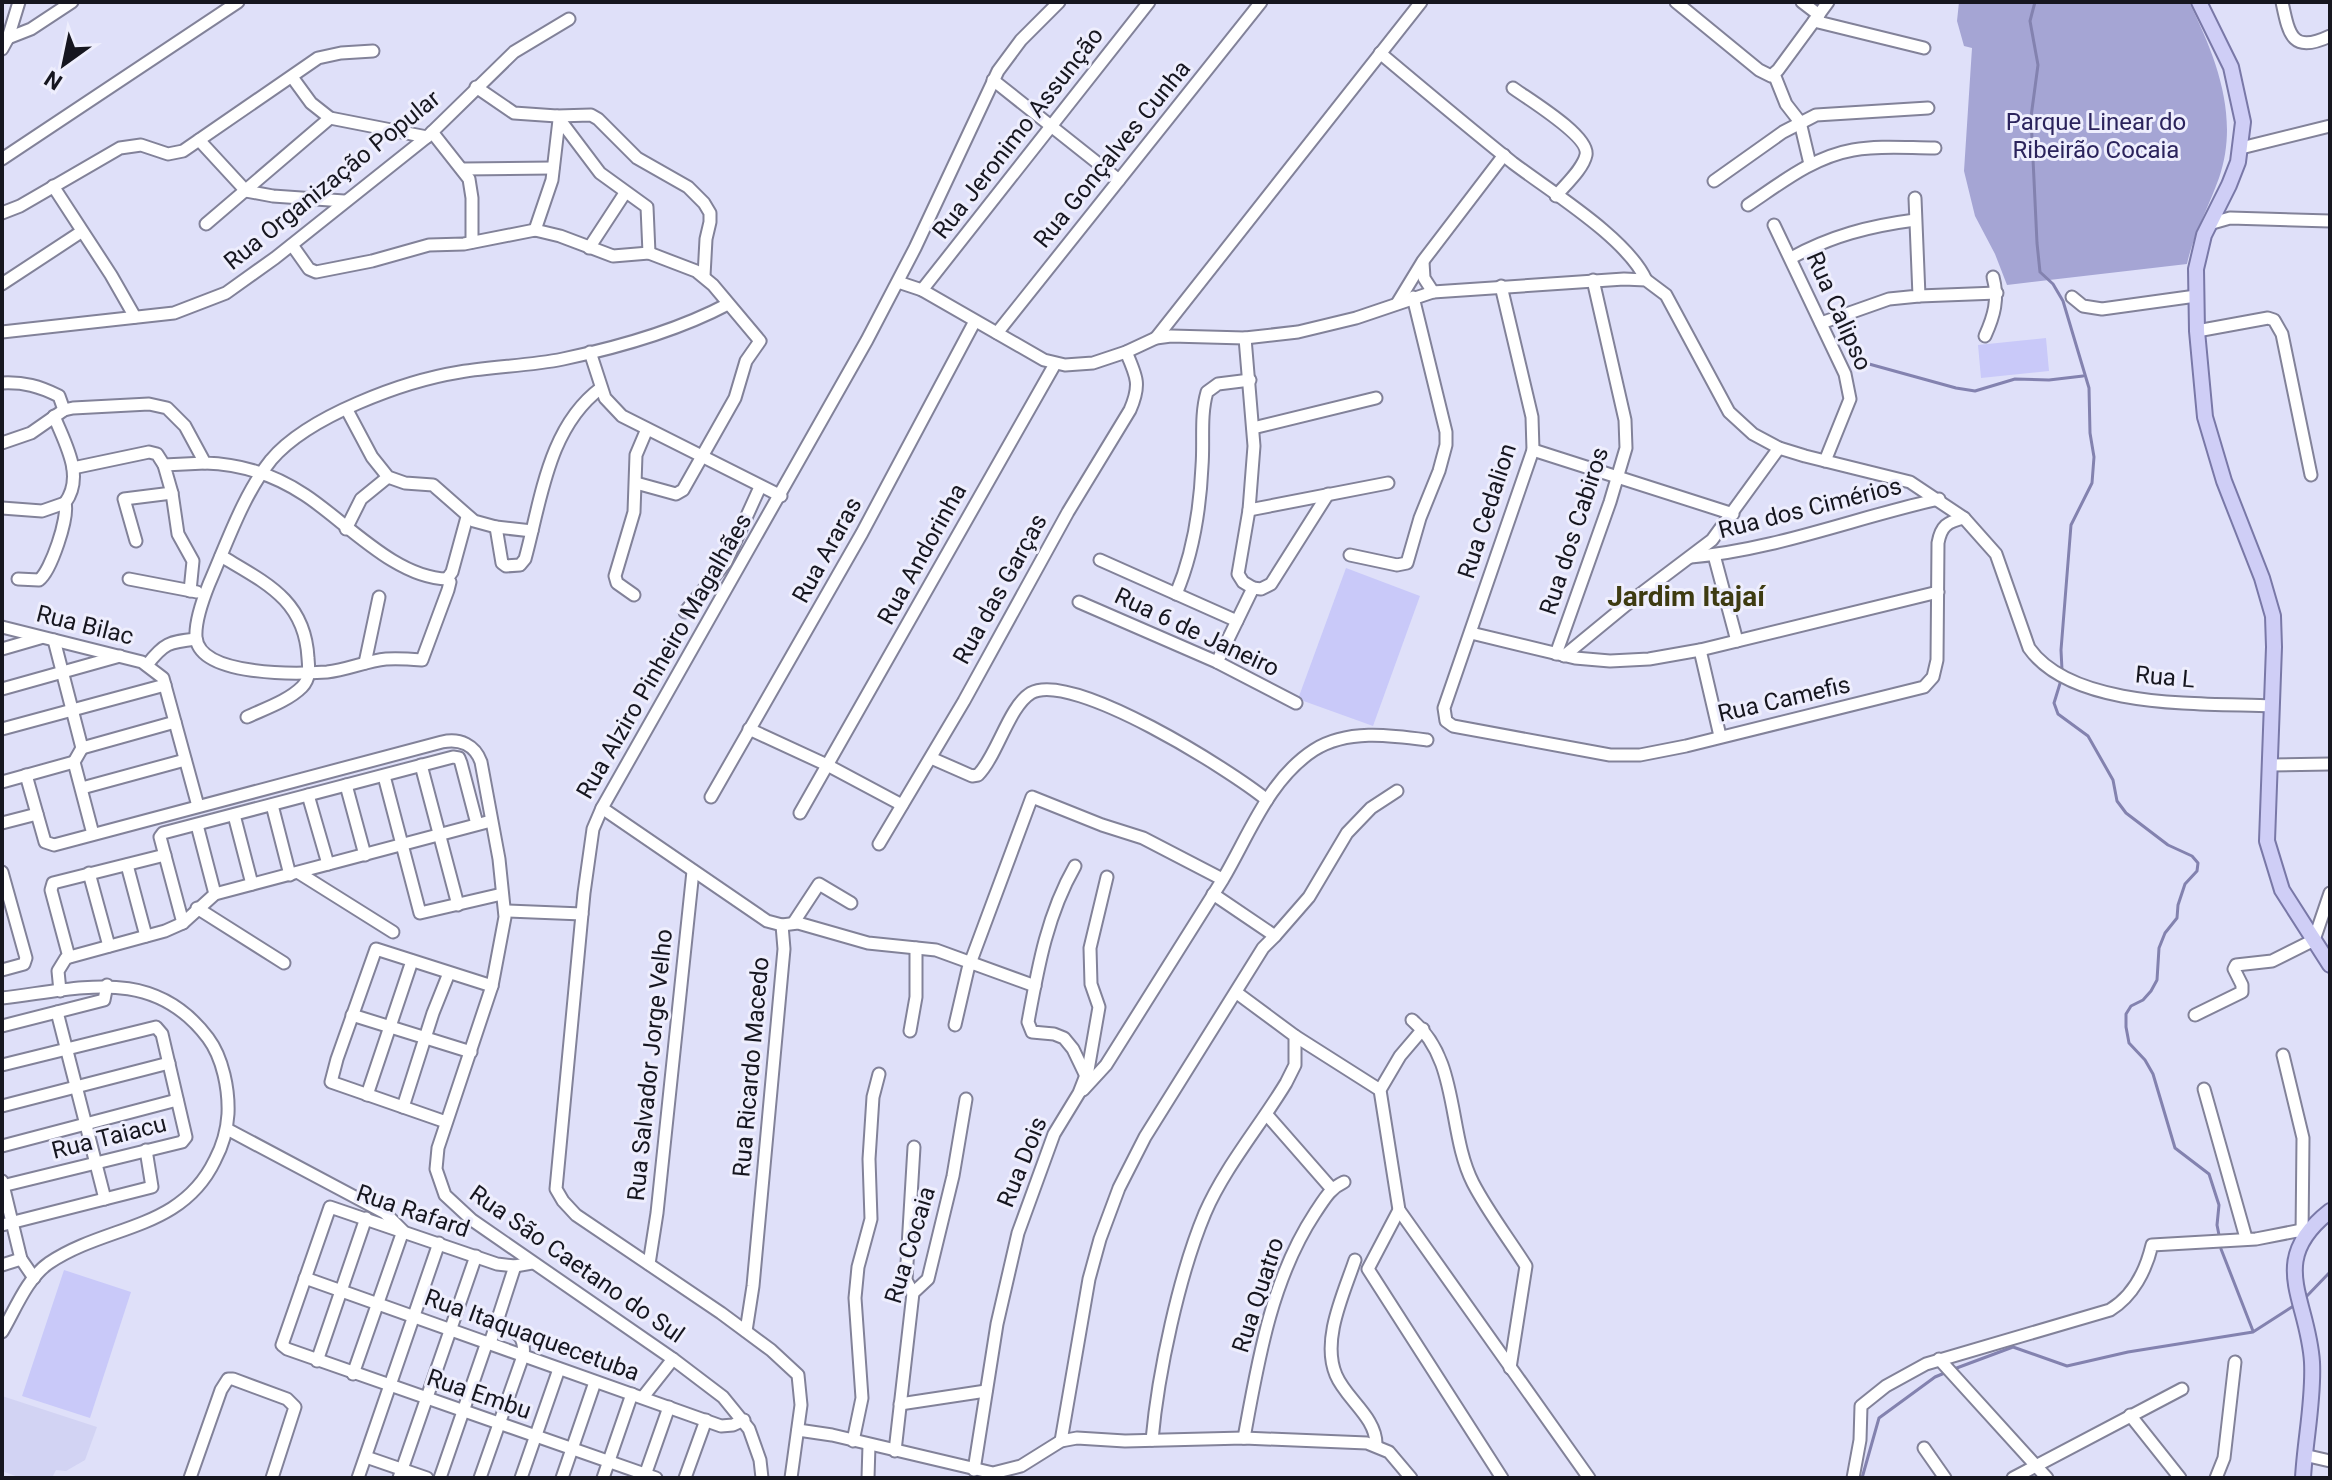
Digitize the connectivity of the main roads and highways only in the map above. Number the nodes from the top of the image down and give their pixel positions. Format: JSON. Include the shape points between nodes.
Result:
{"nodes":[{"id":1,"x":2199,"y":2,"type":"edge"},
{"id":2,"x":2330,"y":965,"type":"edge"},
{"id":3,"x":2330,"y":1211,"type":"edge"},
{"id":4,"x":2303,"y":1478,"type":"edge"}],
"edges":[{"from":1,"to":2,"type":"main road","via":[[2231,67],[2243,122],[2241,148],[2196,269],[2205,417],[2273,616],[2267,841],[2282,890]]},
{"from":3,"to":4,"type":"main road","via":[[2302,1234],[2294,1264],[2312,1360]]}]}
